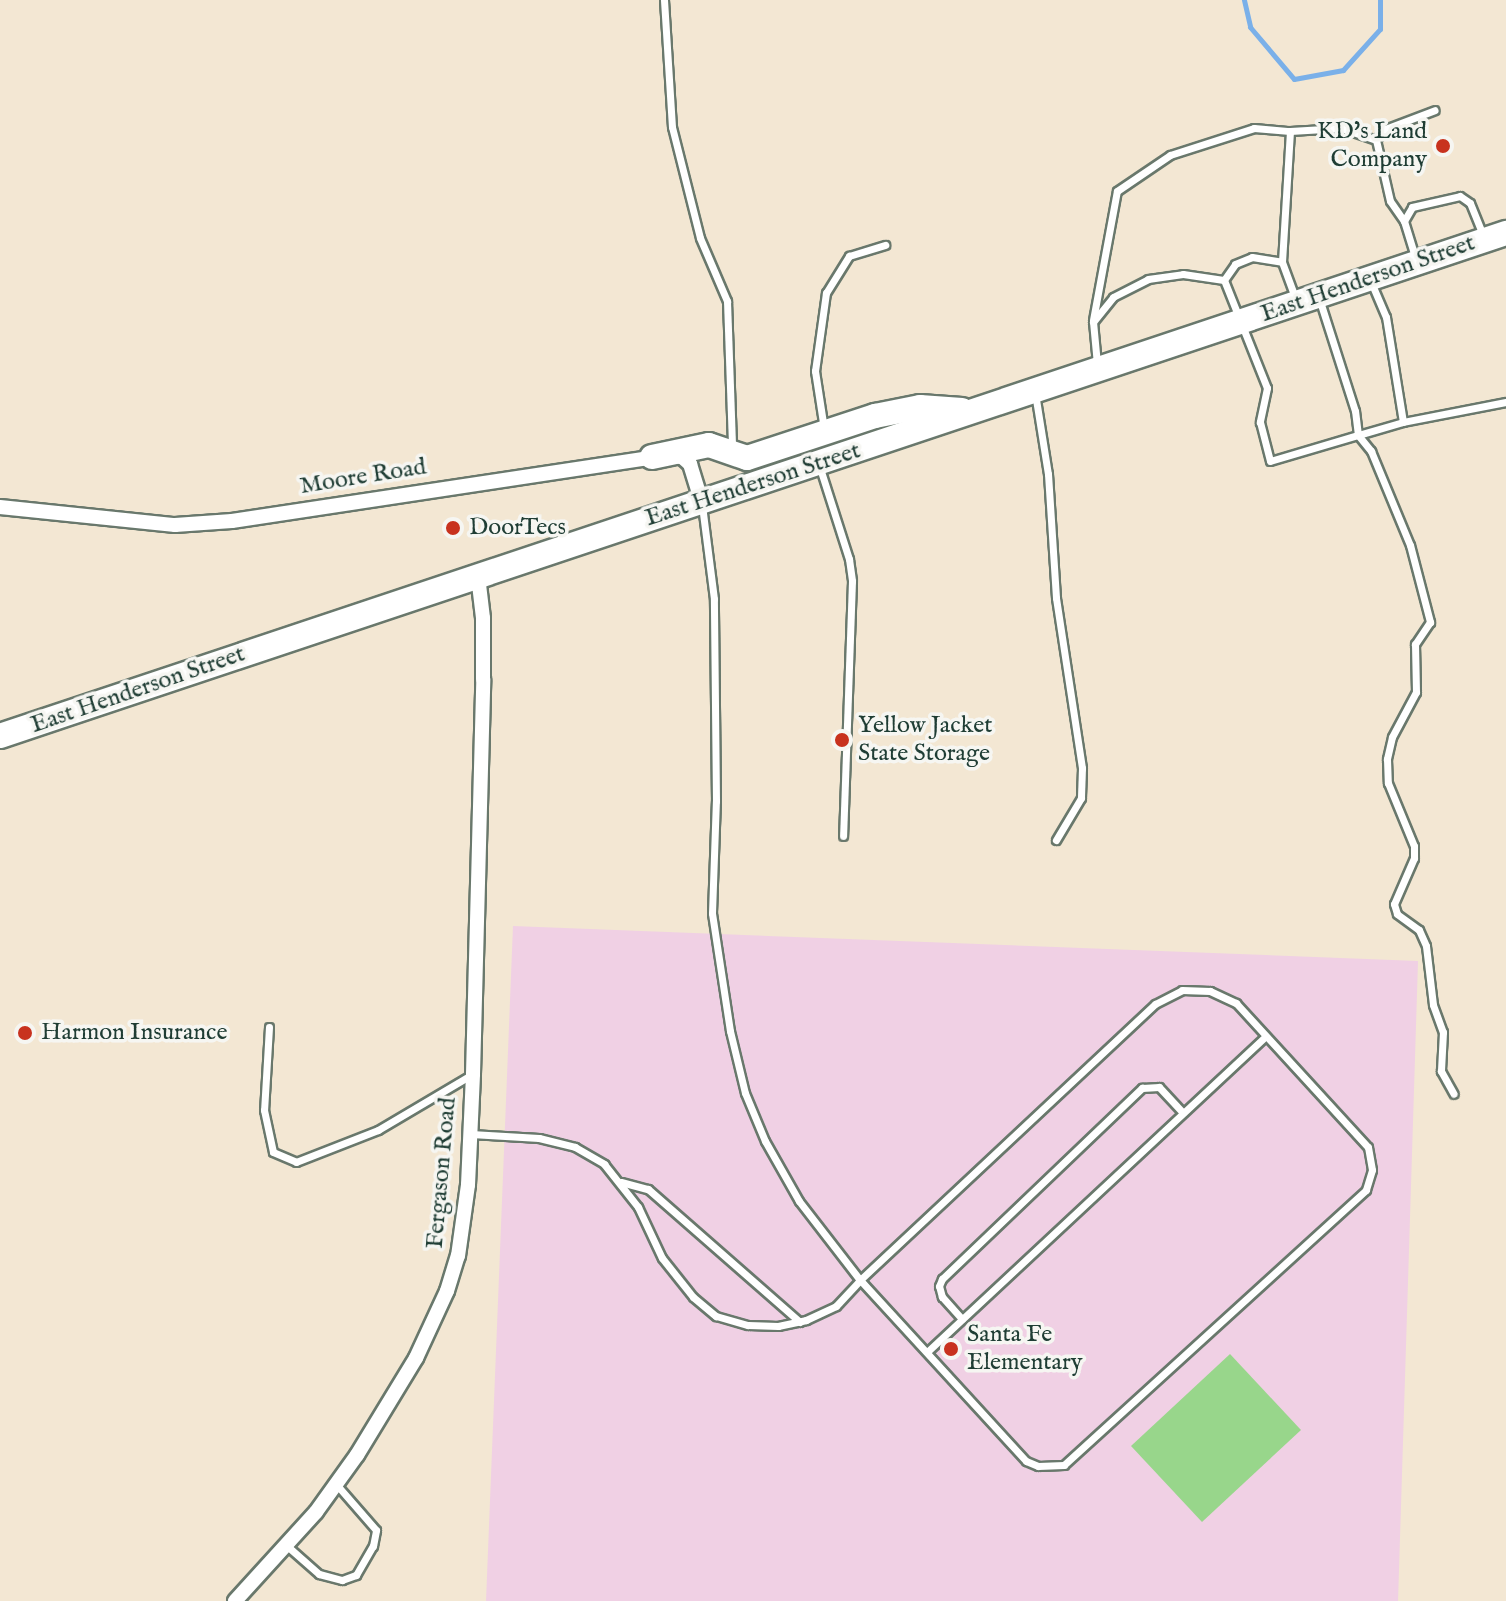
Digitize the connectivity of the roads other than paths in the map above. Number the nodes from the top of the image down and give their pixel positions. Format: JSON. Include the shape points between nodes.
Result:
{"nodes":[{"id":1,"x":664,"y":0,"type":"edge"},
{"id":2,"x":1435,"y":110,"type":"dead end"},
{"id":3,"x":1290,"y":131,"type":"junction"},
{"id":4,"x":1376,"y":140,"type":"junction"},
{"id":5,"x":1404,"y":221,"type":"junction"},
{"id":6,"x":1495,"y":237,"type":"edge"},
{"id":7,"x":885,"y":245,"type":"dead end"},
{"id":8,"x":1282,"y":262,"type":"junction"},
{"id":9,"x":1417,"y":263,"type":"junction"},
{"id":10,"x":1370,"y":279,"type":"junction"},
{"id":11,"x":1224,"y":280,"type":"junction"},
{"id":12,"x":1307,"y":300,"type":"junction"},
{"id":13,"x":1243,"y":321,"type":"junction"},
{"id":14,"x":1093,"y":322,"type":"junction"},
{"id":15,"x":1097,"y":370,"type":"junction"},
{"id":16,"x":1035,"y":391,"type":"junction"},
{"id":17,"x":1506,"y":402,"type":"edge"},
{"id":18,"x":976,"y":410,"type":"junction"},
{"id":19,"x":1403,"y":422,"type":"junction"},
{"id":20,"x":825,"y":432,"type":"junction"},
{"id":21,"x":1358,"y":435,"type":"junction"},
{"id":22,"x":729,"y":452,"type":"junction"},
{"id":23,"x":652,"y":457,"type":"junction"},
{"id":24,"x":826,"y":461,"type":"junction"},
{"id":25,"x":702,"y":503,"type":"junction"},
{"id":26,"x":0,"y":507,"type":"edge"},
{"id":27,"x":478,"y":576,"type":"junction"},
{"id":28,"x":0,"y":736,"type":"edge"},
{"id":29,"x":843,"y":836,"type":"dead end"},
{"id":30,"x":1056,"y":840,"type":"dead end"},
{"id":31,"x":269,"y":1027,"type":"dead end"},
{"id":32,"x":1266,"y":1036,"type":"junction"},
{"id":33,"x":473,"y":1074,"type":"junction"},
{"id":34,"x":1454,"y":1094,"type":"dead end"},
{"id":35,"x":1183,"y":1113,"type":"junction"},
{"id":36,"x":471,"y":1134,"type":"junction"},
{"id":37,"x":621,"y":1182,"type":"junction"},
{"id":38,"x":860,"y":1280,"type":"junction"},
{"id":39,"x":962,"y":1319,"type":"junction"},
{"id":40,"x":800,"y":1322,"type":"junction"},
{"id":41,"x":927,"y":1352,"type":"junction"},
{"id":42,"x":336,"y":1483,"type":"junction"},
{"id":43,"x":286,"y":1545,"type":"junction"},
{"id":44,"x":235,"y":1601,"type":"edge"}],
"edges":[{"from":1,"to":22,"type":"lane","via":[[672,127],[700,238],[727,301],[733,430]]},
{"from":2,"to":4,"type":"lane","via":[[1385,129]]},
{"from":3,"to":4,"type":"lane","via":[[1341,128]]},
{"from":3,"to":8,"type":"lane"},
{"from":3,"to":14,"type":"lane","via":[[1254,128],[1170,155],[1117,191]]},
{"from":4,"to":5,"type":"lane","via":[[1390,201]]},
{"from":5,"to":6,"type":"lane","via":[[1412,207],[1460,196]]},
{"from":5,"to":9,"type":"lane"},
{"from":6,"to":9,"type":"main road","name":"East Henderson Street"},
{"from":7,"to":20,"type":"lane","via":[[849,256],[826,293],[815,371]]},
{"from":8,"to":11,"type":"lane","via":[[1252,257],[1235,264]]},
{"from":8,"to":12,"type":"lane"},
{"from":9,"to":10,"type":"main road","name":"East Henderson Street"},
{"from":10,"to":12,"type":"main road","name":"East Henderson Street"},
{"from":10,"to":19,"type":"lane","via":[[1386,317]]},
{"from":11,"to":13,"type":"lane"},
{"from":11,"to":14,"type":"lane","via":[[1183,274],[1148,279],[1113,297]]},
{"from":12,"to":13,"type":"main road","name":"East Henderson Street"},
{"from":12,"to":21,"type":"lane","via":[[1355,411]]},
{"from":13,"to":15,"type":"main road","name":"East Henderson Street"},
{"from":13,"to":21,"type":"lane","via":[[1267,388],[1260,422],[1270,461]]},
{"from":14,"to":15,"type":"lane"},
{"from":15,"to":16,"type":"main road","name":"East Henderson Street"},
{"from":16,"to":18,"type":"main road","name":"East Henderson Street"},
{"from":16,"to":30,"type":"lane","via":[[1048,474],[1056,598],[1082,768],[1081,798]]},
{"from":17,"to":19,"type":"lane"},
{"from":18,"to":20,"type":"main road","via":[[920,407]]},
{"from":18,"to":24,"type":"main road","name":"East Henderson Street"},
{"from":19,"to":21,"type":"lane"},
{"from":20,"to":22,"type":"main road","via":[[747,458]]},
{"from":20,"to":24,"type":"lane"},
{"from":21,"to":34,"type":"lane","via":[[1371,451],[1410,545],[1430,622],[1415,644],[1416,692],[1392,737],[1387,759],[1388,783],[1414,846],[1394,904],[1397,914],[1419,930],[1426,946],[1433,1005],[1443,1032],[1441,1071]]},
{"from":22,"to":23,"type":"main road","via":[[709,445]]},
{"from":23,"to":25,"type":"street","name":"Moore Road","via":[[682,457],[690,464]]},
{"from":23,"to":26,"type":"street","name":"Moore Road","via":[[232,521],[175,525]]},
{"from":24,"to":25,"type":"main road","name":"East Henderson Street"},
{"from":24,"to":29,"type":"lane","via":[[852,581]]},
{"from":25,"to":27,"type":"main road","name":"East Henderson Street"},
{"from":25,"to":38,"type":"lane","via":[[714,599],[712,913],[730,1031],[745,1093],[765,1141],[799,1201]]},
{"from":27,"to":28,"type":"main road","name":"East Henderson Street"},
{"from":27,"to":33,"type":"street","name":"Fergason Road","via":[[483,679]]},
{"from":31,"to":33,"type":"lane","via":[[264,1110],[273,1152],[296,1162],[378,1130]]},
{"from":32,"to":35,"type":"lane"},
{"from":32,"to":38,"type":"lane","via":[[1236,1003],[1210,991],[1182,990],[1168,996]]},
{"from":32,"to":41,"type":"lane","via":[[1368,1147],[1372,1170],[1366,1190],[1064,1465],[1026,1461]]},
{"from":33,"to":36,"type":"street","name":"Fergason Road"},
{"from":35,"to":39,"type":"lane"},
{"from":35,"to":39,"type":"lane","via":[[1159,1087],[1142,1088],[942,1279],[939,1291]]},
{"from":36,"to":37,"type":"lane","via":[[539,1138],[575,1147],[604,1164]]},
{"from":36,"to":42,"type":"street","name":"Fergason Road","via":[[465,1221],[447,1291],[416,1358]]},
{"from":37,"to":40,"type":"lane","via":[[648,1189]]},
{"from":37,"to":40,"type":"lane","via":[[662,1258],[716,1316],[748,1325]]},
{"from":38,"to":40,"type":"lane","via":[[836,1306]]},
{"from":38,"to":41,"type":"lane"},
{"from":39,"to":41,"type":"lane"},
{"from":42,"to":43,"type":"street","name":"Fergason Road"},
{"from":42,"to":43,"type":"lane","via":[[376,1530],[356,1575],[342,1580],[319,1574]]},
{"from":43,"to":44,"type":"street","name":"Fergason Road"}]}
